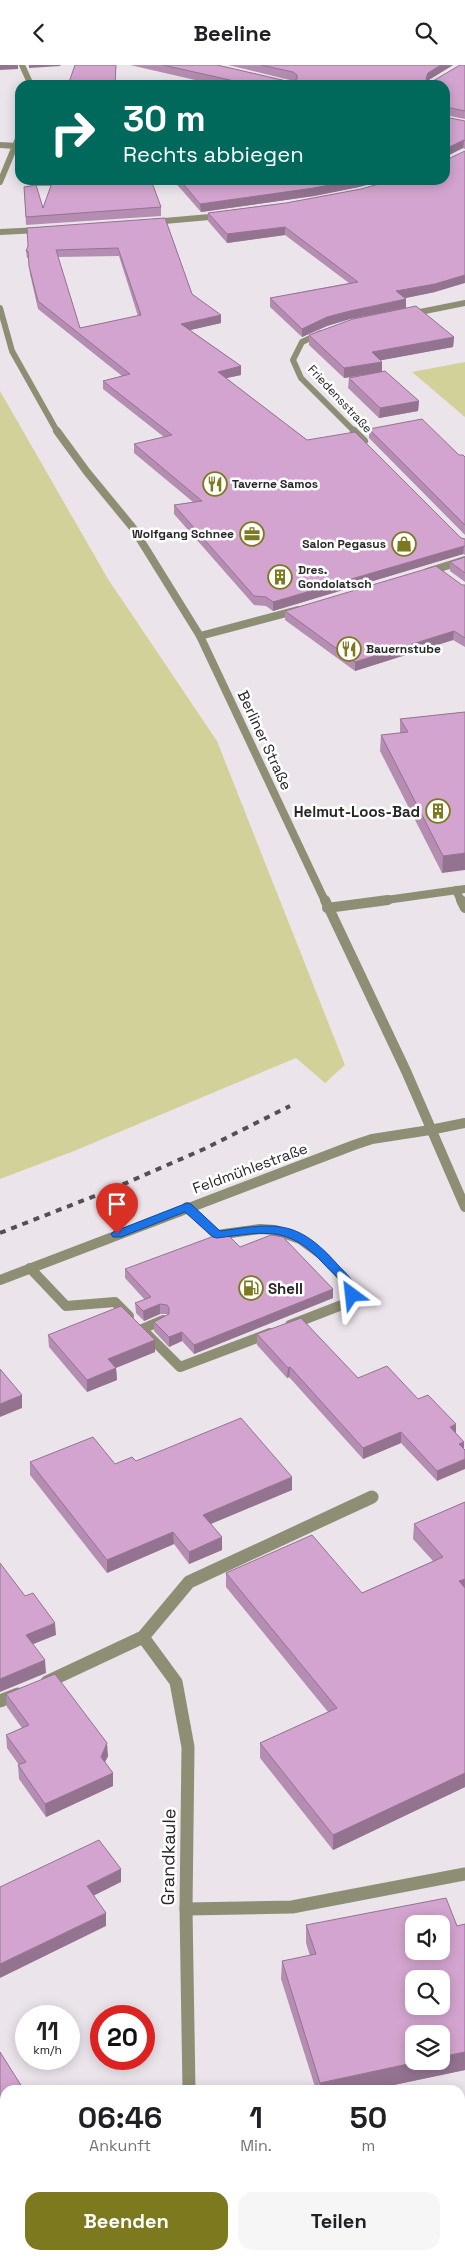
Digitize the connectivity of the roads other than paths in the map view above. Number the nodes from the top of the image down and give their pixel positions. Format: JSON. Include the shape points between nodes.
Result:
{"nodes":[{"id":1,"x":22,"y":65,"type":"edge"},
{"id":2,"x":29,"y":80,"type":"edge"},
{"id":3,"x":0,"y":145,"type":"edge"},
{"id":4,"x":15,"y":147,"type":"edge"},
{"id":5,"x":15,"y":149,"type":"edge"},
{"id":6,"x":0,"y":182,"type":"edge"},
{"id":7,"x":228,"y":215,"type":"edge"},
{"id":8,"x":146,"y":223,"type":"edge"},
{"id":9,"x":44,"y":229,"type":"edge"},
{"id":10,"x":0,"y":232,"type":"edge"},
{"id":11,"x":465,"y":303,"type":"edge"},
{"id":12,"x":0,"y":308,"type":"edge"},
{"id":13,"x":405,"y":315,"type":"edge"},
{"id":14,"x":326,"y":331,"type":"edge"},
{"id":15,"x":367,"y":444,"type":"edge"},
{"id":16,"x":465,"y":560,"type":"edge"},
{"id":17,"x":420,"y":574,"type":"edge"},
{"id":18,"x":303,"y":609,"type":"edge"},
{"id":19,"x":200,"y":636,"type":"junction"},
{"id":20,"x":460,"y":890,"type":"edge"},
{"id":21,"x":327,"y":908,"type":"junction"},
{"id":22,"x":465,"y":908,"type":"edge"},
{"id":23,"x":465,"y":1123,"type":"edge"},
{"id":24,"x":430,"y":1130,"type":"junction"},
{"id":25,"x":187,"y":1207,"type":"junction"},
{"id":26,"x":465,"y":1207,"type":"edge"},
{"id":27,"x":30,"y":1268,"type":"junction"},
{"id":28,"x":0,"y":1280,"type":"edge"},
{"id":29,"x":163,"y":1320,"type":"edge"},
{"id":30,"x":142,"y":1329,"type":"junction"},
{"id":31,"x":372,"y":1497,"type":"dead end"},
{"id":32,"x":143,"y":1637,"type":"junction"},
{"id":33,"x":0,"y":1701,"type":"edge"},
{"id":34,"x":465,"y":1874,"type":"edge"},
{"id":35,"x":186,"y":1909,"type":"junction"},
{"id":36,"x":189,"y":2085,"type":"edge"}],
"edges":[{"from":1,"to":2,"type":"street"},
{"from":3,"to":4,"type":"street"},
{"from":5,"to":6,"type":"street"},
{"from":7,"to":8,"type":"street"},
{"from":9,"to":10,"type":"street"},
{"from":11,"to":13,"type":"street"},
{"from":12,"to":19,"type":"street","name":"Berliner Straße","via":[[12,351],[52,424],[86,473],[134,528]]},
{"from":14,"to":15,"type":"street","name":"Friedensstraße","via":[[298,345],[293,360],[301,378]]},
{"from":16,"to":17,"type":"street","via":[[441,571]]},
{"from":18,"to":19,"type":"street"},
{"from":19,"to":21,"type":"street","name":"Berliner Straße"},
{"from":20,"to":21,"type":"street"},
{"from":20,"to":22,"type":"street"},
{"from":21,"to":24,"type":"street","name":"Berliner Straße","via":[[406,1071]]},
{"from":23,"to":24,"type":"street","name":"Feldmühlestraße"},
{"from":24,"to":25,"type":"street","name":"Feldmühlestraße","via":[[372,1139]]},
{"from":24,"to":26,"type":"street","name":"Berliner Straße"},
{"from":25,"to":27,"type":"street","name":"Feldmühlestraße"},
{"from":25,"to":30,"type":"street","via":[[219,1239],[260,1229],[280,1230],[300,1237],[315,1247],[351,1286],[352,1295],[347,1303],[180,1367]]},
{"from":27,"to":28,"type":"street","name":"Feldmühlestraße"},
{"from":27,"to":30,"type":"street","via":[[66,1306],[115,1302]]},
{"from":29,"to":30,"type":"street"},
{"from":31,"to":32,"type":"street","via":[[189,1582]]},
{"from":32,"to":33,"type":"street"},
{"from":32,"to":35,"type":"street","name":"Grandkaule","via":[[176,1682],[188,1747]]},
{"from":34,"to":35,"type":"street","via":[[292,1907]]},
{"from":35,"to":36,"type":"street","name":"Grandkaule"}]}
